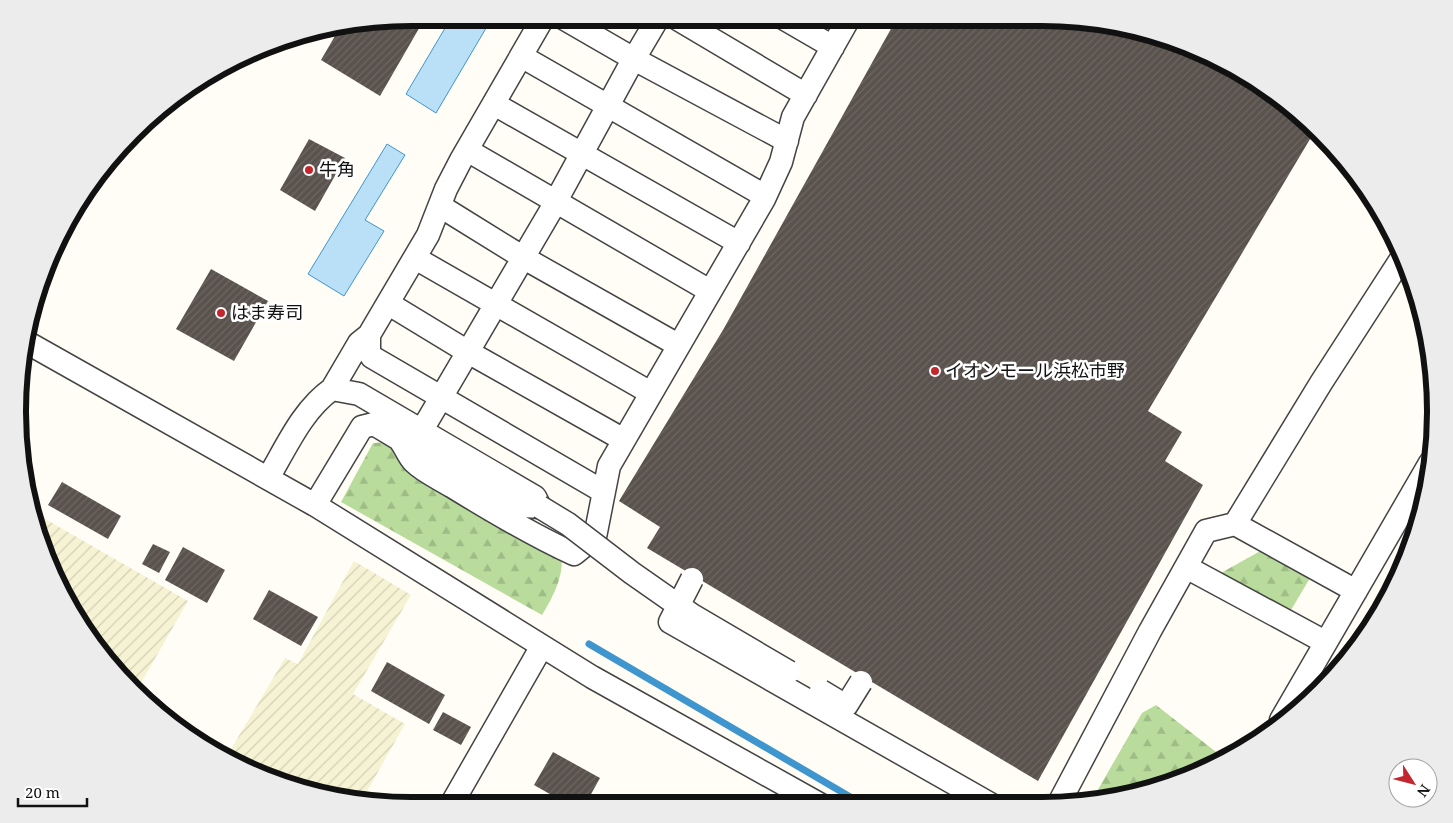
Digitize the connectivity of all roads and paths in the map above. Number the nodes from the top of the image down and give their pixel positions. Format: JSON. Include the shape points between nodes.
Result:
{"nodes":[{"id":1,"x":538,"y":26,"type":"edge"},
{"id":2,"x":577,"y":26,"type":"edge"},
{"id":3,"x":653,"y":26,"type":"edge"},
{"id":4,"x":690,"y":26,"type":"edge"},
{"id":5,"x":797,"y":26,"type":"edge"},
{"id":6,"x":844,"y":26,"type":"edge"},
{"id":7,"x":833,"y":46,"type":"junction"},
{"id":8,"x":521,"y":56,"type":"junction"},
{"id":9,"x":634,"y":59,"type":"junction"},
{"id":10,"x":806,"y":95,"type":"junction"},
{"id":11,"x":494,"y":104,"type":"junction"},
{"id":12,"x":608,"y":106,"type":"junction"},
{"id":13,"x":787,"y":141,"type":"junction"},
{"id":14,"x":467,"y":150,"type":"junction"},
{"id":15,"x":582,"y":154,"type":"junction"},
{"id":16,"x":765,"y":196,"type":"junction"},
{"id":17,"x":557,"y":201,"type":"junction"},
{"id":18,"x":440,"y":206,"type":"junction"},
{"id":19,"x":739,"y":243,"type":"junction"},
{"id":20,"x":415,"y":258,"type":"junction"},
{"id":21,"x":524,"y":258,"type":"junction"},
{"id":22,"x":1397,"y":265,"type":"edge"},
{"id":23,"x":710,"y":291,"type":"junction"},
{"id":24,"x":389,"y":304,"type":"junction"},
{"id":25,"x":496,"y":304,"type":"junction"},
{"id":26,"x":369,"y":335,"type":"junction"},
{"id":27,"x":32,"y":346,"type":"edge"},
{"id":28,"x":678,"y":346,"type":"junction"},
{"id":29,"x":468,"y":352,"type":"junction"},
{"id":30,"x":332,"y":389,"type":"junction"},
{"id":31,"x":651,"y":393,"type":"junction"},
{"id":32,"x":441,"y":398,"type":"junction"},
{"id":33,"x":421,"y":438,"type":"junction"},
{"id":34,"x":399,"y":439,"type":"junction"},
{"id":35,"x":624,"y":440,"type":"junction"},
{"id":36,"x":268,"y":478,"type":"junction"},
{"id":37,"x":1420,"y":480,"type":"edge"},
{"id":38,"x":603,"y":499,"type":"junction"},
{"id":39,"x":315,"y":505,"type":"junction"},
{"id":40,"x":1235,"y":524,"type":"junction"},
{"id":41,"x":1186,"y":567,"type":"junction"},
{"id":42,"x":692,"y":579,"type":"dead end"},
{"id":43,"x":1356,"y":591,"type":"junction"},
{"id":44,"x":1326,"y":642,"type":"junction"},
{"id":45,"x":542,"y":646,"type":"junction"},
{"id":46,"x":861,"y":682,"type":"dead end"},
{"id":47,"x":1288,"y":707,"type":"edge"},
{"id":48,"x":1063,"y":796,"type":"edge"},
{"id":49,"x":456,"y":797,"type":"edge"},
{"id":50,"x":807,"y":797,"type":"edge"},
{"id":51,"x":978,"y":797,"type":"edge"}],
"edges":[{"from":1,"to":8,"type":"street"},
{"from":2,"to":9,"type":"street"},
{"from":3,"to":9,"type":"street"},
{"from":4,"to":10,"type":"street"},
{"from":5,"to":7,"type":"street"},
{"from":6,"to":7,"type":"street"},
{"from":7,"to":10,"type":"street"},
{"from":8,"to":11,"type":"street"},
{"from":8,"to":12,"type":"street"},
{"from":9,"to":12,"type":"street"},
{"from":9,"to":13,"type":"street"},
{"from":10,"to":13,"type":"street","via":[[793,117]]},
{"from":11,"to":14,"type":"street"},
{"from":11,"to":15,"type":"street"},
{"from":12,"to":15,"type":"street"},
{"from":12,"to":16,"type":"street"},
{"from":13,"to":16,"type":"street"},
{"from":14,"to":17,"type":"street"},
{"from":14,"to":18,"type":"street"},
{"from":15,"to":17,"type":"street"},
{"from":15,"to":19,"type":"street"},
{"from":16,"to":19,"type":"street"},
{"from":17,"to":21,"type":"street"},
{"from":17,"to":23,"type":"street"},
{"from":18,"to":20,"type":"street"},
{"from":18,"to":21,"type":"street"},
{"from":19,"to":23,"type":"street"},
{"from":20,"to":24,"type":"street"},
{"from":20,"to":25,"type":"street"},
{"from":21,"to":25,"type":"street"},
{"from":21,"to":28,"type":"street"},
{"from":22,"to":40,"type":"street"},
{"from":23,"to":28,"type":"street"},
{"from":24,"to":26,"type":"street"},
{"from":24,"to":29,"type":"street"},
{"from":25,"to":29,"type":"street"},
{"from":25,"to":31,"type":"street"},
{"from":26,"to":30,"type":"street","via":[[359,344]]},
{"from":26,"to":32,"type":"street","via":[[372,357]]},
{"from":27,"to":36,"type":"street"},
{"from":28,"to":31,"type":"street"},
{"from":29,"to":32,"type":"street"},
{"from":29,"to":35,"type":"street"},
{"from":30,"to":33,"type":"street","via":[[359,394]]},
{"from":30,"to":36,"type":"street","via":[[314,405]]},
{"from":31,"to":35,"type":"street"},
{"from":32,"to":33,"type":"street"},
{"from":32,"to":38,"type":"street"},
{"from":33,"to":34,"type":"street","via":[[414,442]]},
{"from":33,"to":46,"type":"street","bridge":true,"via":[[535,496],[540,507],[692,615],[846,706]]},
{"from":34,"to":38,"type":"street","via":[[413,461],[429,472],[494,512],[574,554],[595,536]]},
{"from":34,"to":39,"type":"street","via":[[374,424],[362,427]]},
{"from":35,"to":38,"type":"street","via":[[609,466]]},
{"from":36,"to":39,"type":"street"},
{"from":37,"to":43,"type":"street"},
{"from":39,"to":45,"type":"street"},
{"from":40,"to":41,"type":"street","via":[[1206,532]]},
{"from":40,"to":43,"type":"street"},
{"from":41,"to":44,"type":"street"},
{"from":41,"to":48,"type":"street"},
{"from":42,"to":51,"type":"street","bridge":true,"via":[[670,622]]},
{"from":43,"to":44,"type":"street"},
{"from":44,"to":47,"type":"street"},
{"from":45,"to":49,"type":"street"},
{"from":45,"to":50,"type":"street"}]}
